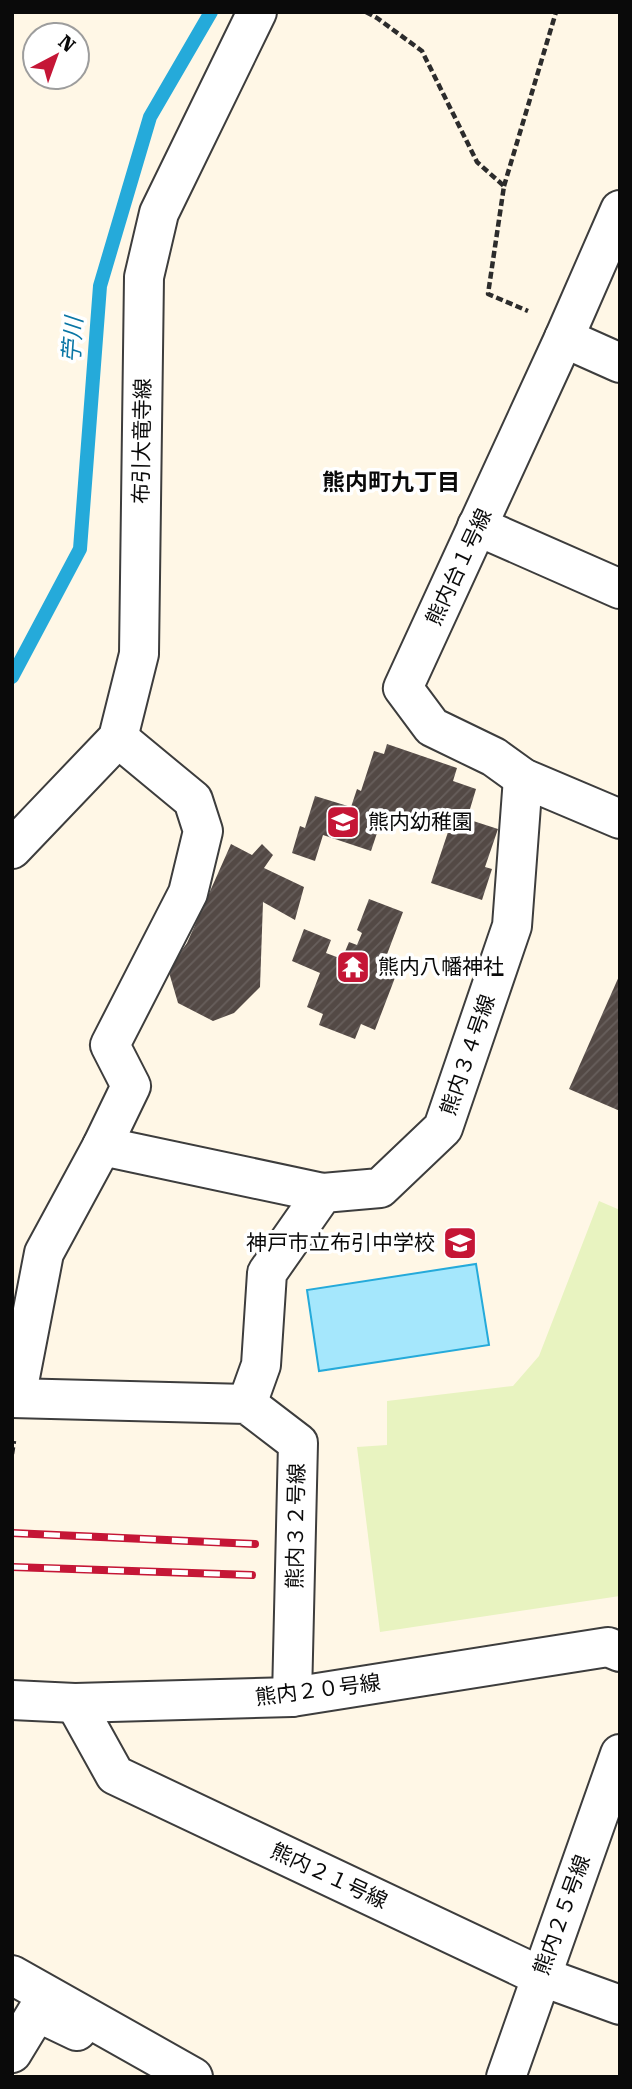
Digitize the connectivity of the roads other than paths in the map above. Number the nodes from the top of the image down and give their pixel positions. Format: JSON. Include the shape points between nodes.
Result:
{"nodes":[{"id":1,"x":257,"y":12,"type":"edge"},
{"id":2,"x":620,"y":210,"type":"edge"},
{"id":3,"x":564,"y":338,"type":"junction"},
{"id":4,"x":620,"y":363,"type":"edge"},
{"id":5,"x":477,"y":526,"type":"junction"},
{"id":6,"x":620,"y":589,"type":"edge"},
{"id":7,"x":118,"y":738,"type":"junction"},
{"id":8,"x":523,"y":778,"type":"junction"},
{"id":9,"x":620,"y":819,"type":"edge"},
{"id":10,"x":12,"y":849,"type":"edge"},
{"id":11,"x":102,"y":1146,"type":"junction"},
{"id":12,"x":323,"y":1192,"type":"junction"},
{"id":13,"x":14,"y":1398,"type":"edge"},
{"id":14,"x":247,"y":1404,"type":"junction"},
{"id":15,"x":620,"y":1652,"type":"edge"},
{"id":16,"x":292,"y":1697,"type":"junction"},
{"id":17,"x":12,"y":1700,"type":"edge"},
{"id":18,"x":75,"y":1703,"type":"junction"},
{"id":19,"x":620,"y":1754,"type":"edge"},
{"id":20,"x":12,"y":1975,"type":"edge"},
{"id":21,"x":540,"y":1976,"type":"junction"},
{"id":22,"x":620,"y":2005,"type":"edge"},
{"id":23,"x":86,"y":2017,"type":"junction"},
{"id":24,"x":12,"y":2053,"type":"edge"},
{"id":25,"x":192,"y":2077,"type":"edge"},
{"id":26,"x":506,"y":2077,"type":"edge"}],
"edges":[{"from":1,"to":7,"type":"street","name":"布引大竜寺線","via":[[159,213],[144,277],[139,654]]},
{"from":2,"to":3,"type":"street","name":"熊内台１号線"},
{"from":3,"to":4,"type":"street"},
{"from":3,"to":5,"type":"street","name":"熊内台１号線"},
{"from":5,"to":6,"type":"street"},
{"from":5,"to":8,"type":"street","name":"熊内台１号線","via":[[403,688],[432,727],[494,757]]},
{"from":7,"to":10,"type":"street","name":"布引大竜寺線"},
{"from":7,"to":11,"type":"street","via":[[193,800],[203,831],[188,893],[110,1045],[131,1086]]},
{"from":8,"to":9,"type":"street","name":"熊内台１号線"},
{"from":8,"to":12,"type":"street","name":"熊内３４号線","via":[[512,926],[443,1128],[380,1188]]},
{"from":11,"to":12,"type":"street","name":"熊内３４号線"},
{"from":11,"to":13,"type":"street","via":[[44,1253]]},
{"from":12,"to":14,"type":"street","via":[[267,1273],[261,1365]]},
{"from":13,"to":14,"type":"street"},
{"from":14,"to":16,"type":"street","name":"熊内３２号線","via":[[298,1443]]},
{"from":15,"to":16,"type":"street","name":"熊内２０号線","via":[[608,1647]]},
{"from":16,"to":18,"type":"street","name":"熊内２０号線"},
{"from":17,"to":18,"type":"street","name":"熊内２０号線"},
{"from":18,"to":21,"type":"street","name":"熊内２１号線","via":[[115,1775]]},
{"from":19,"to":21,"type":"street","name":"熊内２５号線"},
{"from":20,"to":23,"type":"street"},
{"from":21,"to":22,"type":"street","name":"熊内２１号線"},
{"from":21,"to":26,"type":"street","name":"熊内２５号線"},
{"from":23,"to":24,"type":"street","via":[[81,2033],[37,2012]]},
{"from":23,"to":25,"type":"street"}]}
